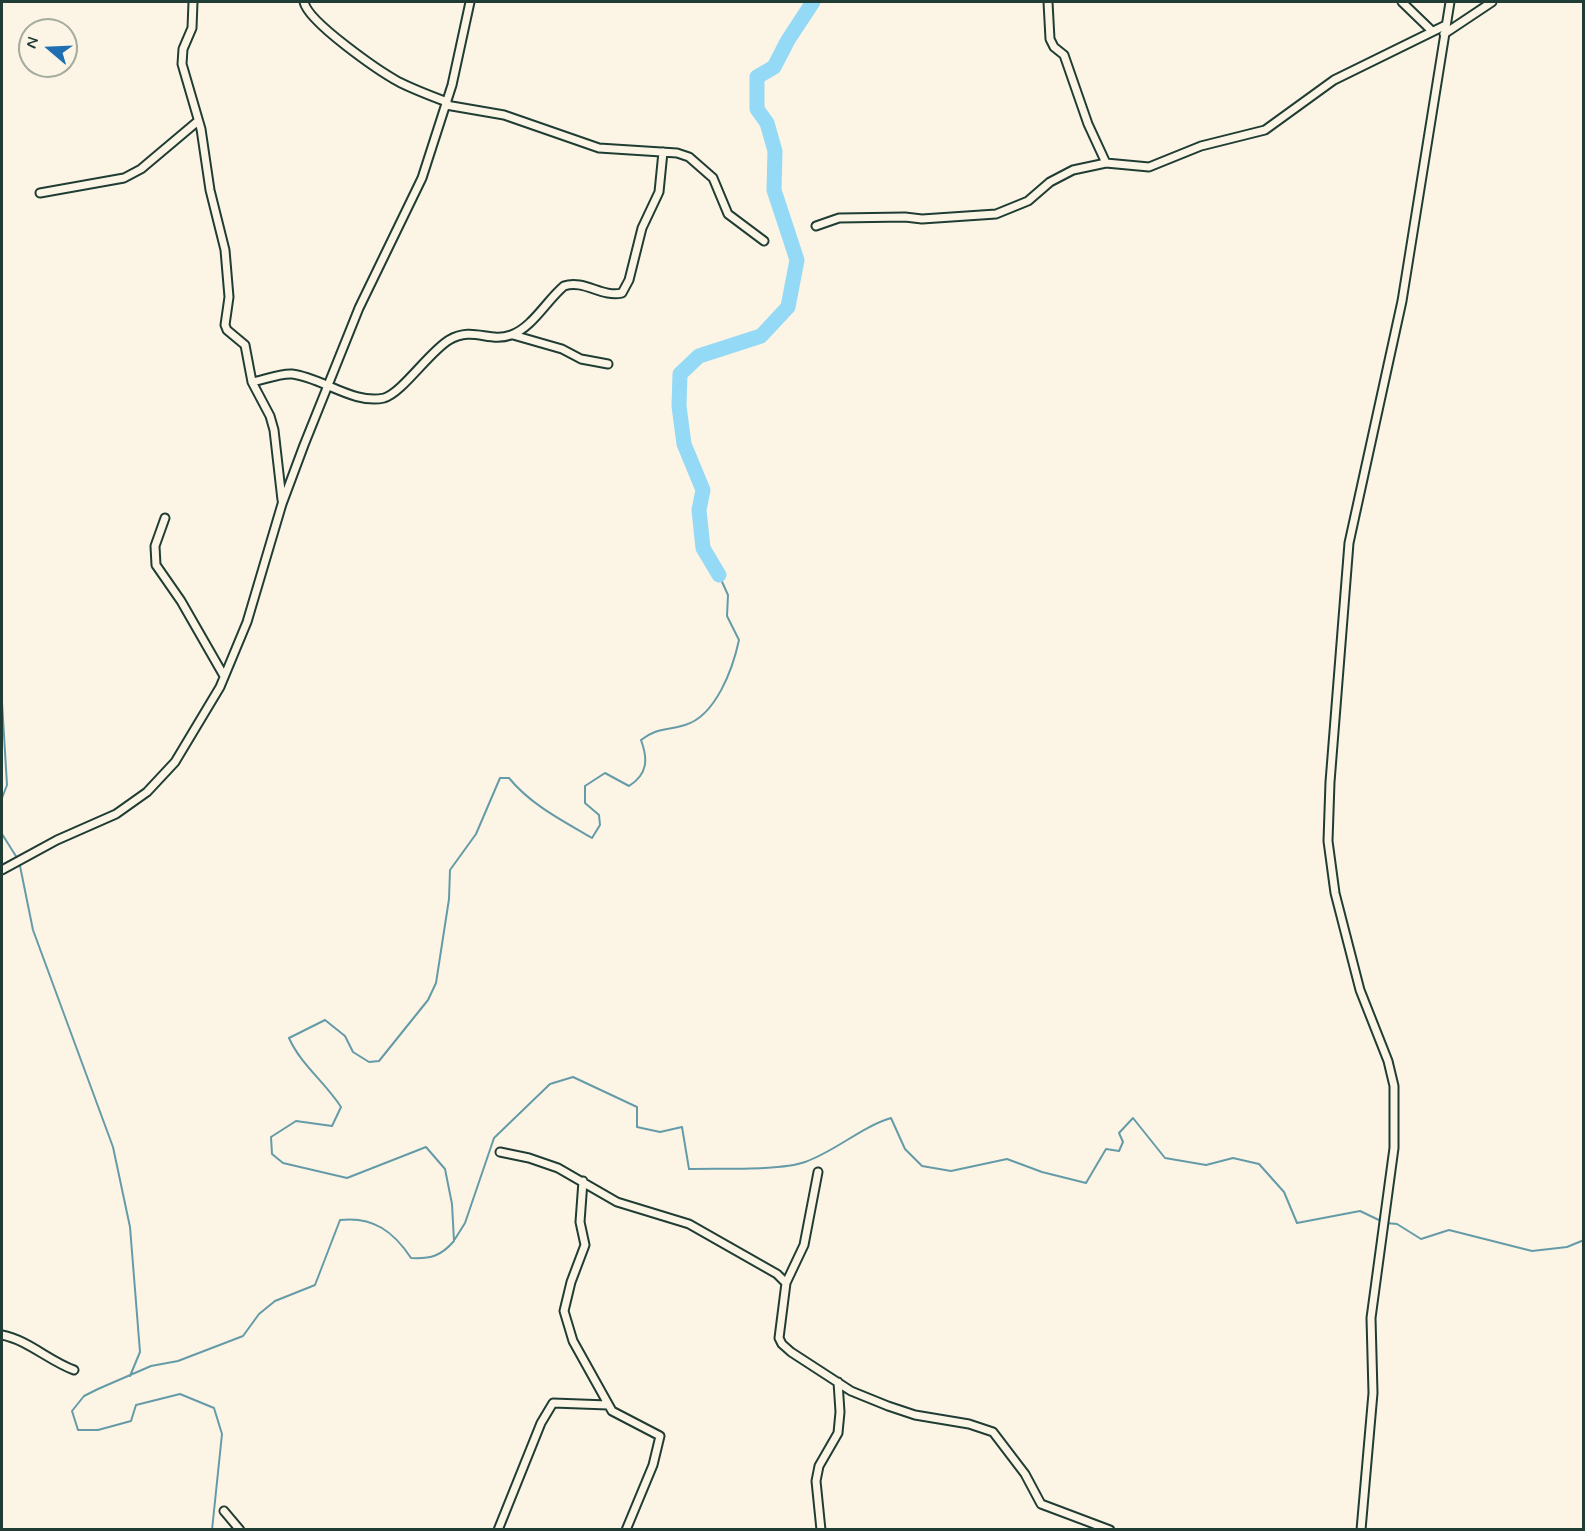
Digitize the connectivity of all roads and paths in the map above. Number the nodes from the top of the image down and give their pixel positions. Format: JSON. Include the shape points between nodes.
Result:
{"nodes":[{"id":1,"x":193,"y":2,"type":"edge"},
{"id":2,"x":304,"y":2,"type":"edge"},
{"id":3,"x":470,"y":2,"type":"edge"},
{"id":4,"x":1048,"y":2,"type":"edge"},
{"id":5,"x":1402,"y":2,"type":"edge"},
{"id":6,"x":1450,"y":2,"type":"edge"},
{"id":7,"x":1492,"y":2,"type":"edge"},
{"id":8,"x":1446,"y":25,"type":"junction"},
{"id":9,"x":1432,"y":31,"type":"junction"},
{"id":10,"x":1444,"y":34,"type":"junction"},
{"id":11,"x":447,"y":103,"type":"junction"},
{"id":12,"x":198,"y":121,"type":"junction"},
{"id":13,"x":663,"y":152,"type":"junction"},
{"id":14,"x":1106,"y":163,"type":"junction"},
{"id":15,"x":40,"y":193,"type":"dead end"},
{"id":16,"x":816,"y":226,"type":"dead end"},
{"id":17,"x":764,"y":241,"type":"dead end"},
{"id":18,"x":513,"y":335,"type":"junction"},
{"id":19,"x":608,"y":364,"type":"dead end"},
{"id":20,"x":252,"y":382,"type":"junction"},
{"id":21,"x":329,"y":386,"type":"junction"},
{"id":22,"x":282,"y":504,"type":"junction"},
{"id":23,"x":165,"y":518,"type":"dead end"},
{"id":24,"x":224,"y":676,"type":"junction"},
{"id":25,"x":2,"y":870,"type":"edge"},
{"id":26,"x":500,"y":1152,"type":"dead end"},
{"id":27,"x":818,"y":1172,"type":"dead end"},
{"id":28,"x":583,"y":1181,"type":"junction"},
{"id":29,"x":786,"y":1282,"type":"junction"},
{"id":30,"x":2,"y":1335,"type":"edge"},
{"id":31,"x":74,"y":1370,"type":"dead end"},
{"id":32,"x":838,"y":1382,"type":"junction"},
{"id":33,"x":608,"y":1405,"type":"junction"},
{"id":34,"x":224,"y":1511,"type":"dead end"},
{"id":35,"x":1090,"y":1526,"type":"edge"},
{"id":36,"x":240,"y":1530,"type":"edge"},
{"id":37,"x":498,"y":1530,"type":"edge"},
{"id":38,"x":626,"y":1530,"type":"edge"},
{"id":39,"x":821,"y":1530,"type":"edge"},
{"id":40,"x":1110,"y":1530,"type":"edge"},
{"id":41,"x":1360,"y":1530,"type":"edge"}],
"edges":[{"from":1,"to":12,"type":"street","via":[[192,28],[183,49],[182,64]]},
{"from":2,"to":11,"type":"street","via":[[309,14],[372,64],[398,81]]},
{"from":3,"to":11,"type":"street"},
{"from":4,"to":14,"type":"street","via":[[1050,39],[1064,55]]},
{"from":5,"to":9,"type":"street"},
{"from":6,"to":8,"type":"street"},
{"from":7,"to":10,"type":"street"},
{"from":8,"to":9,"type":"street"},
{"from":8,"to":10,"type":"street"},
{"from":9,"to":14,"type":"street","via":[[1334,80],[1265,130],[1201,146],[1149,166]]},
{"from":10,"to":41,"type":"street","via":[[1402,301],[1349,543],[1330,782],[1328,841],[1335,893],[1360,990],[1388,1061],[1394,1097],[1394,1148],[1371,1318],[1373,1393]]},
{"from":11,"to":13,"type":"street","via":[[504,115],[600,148]]},
{"from":11,"to":21,"type":"street","via":[[422,178],[359,308]]},
{"from":12,"to":15,"type":"street","via":[[141,169],[124,178]]},
{"from":12,"to":20,"type":"street","via":[[225,250],[229,297],[225,325],[245,345]]},
{"from":13,"to":17,"type":"street","via":[[689,156],[700,165],[713,178],[728,214]]},
{"from":13,"to":18,"type":"street","via":[[659,192],[642,228],[626,289],[617,294],[573,282]]},
{"from":14,"to":16,"type":"street","via":[[1073,170],[1050,182],[1028,201],[996,214],[922,219],[839,218]]},
{"from":18,"to":19,"type":"street","via":[[562,349],[581,359]]},
{"from":18,"to":21,"type":"street","via":[[496,338],[468,333],[449,340],[385,398]]},
{"from":20,"to":21,"type":"street","via":[[288,374]]},
{"from":20,"to":22,"type":"street","via":[[274,430]]},
{"from":21,"to":22,"type":"street"},
{"from":22,"to":24,"type":"street","via":[[250,611]]},
{"from":23,"to":24,"type":"street","via":[[155,546],[156,565]]},
{"from":24,"to":25,"type":"street","via":[[175,762],[147,792],[116,814]]},
{"from":26,"to":28,"type":"street","via":[[529,1158]]},
{"from":27,"to":29,"type":"street","via":[[804,1245]]},
{"from":28,"to":29,"type":"street","via":[[616,1202],[689,1224]]},
{"from":28,"to":33,"type":"street","via":[[579,1213],[585,1245],[564,1311],[573,1341]]},
{"from":29,"to":32,"type":"street","via":[[782,1344]]},
{"from":30,"to":31,"type":"street","via":[[20,1340],[54,1363]]},
{"from":32,"to":35,"type":"street","via":[[906,1412],[993,1432],[1025,1474],[1041,1504]]},
{"from":32,"to":39,"type":"street","via":[[838,1434],[819,1466],[816,1481]]},
{"from":33,"to":37,"type":"street","via":[[553,1403],[541,1423]]},
{"from":33,"to":38,"type":"street","via":[[618,1416],[660,1436],[653,1465]]},
{"from":34,"to":36,"type":"street"},
{"from":35,"to":40,"type":"street"}]}
